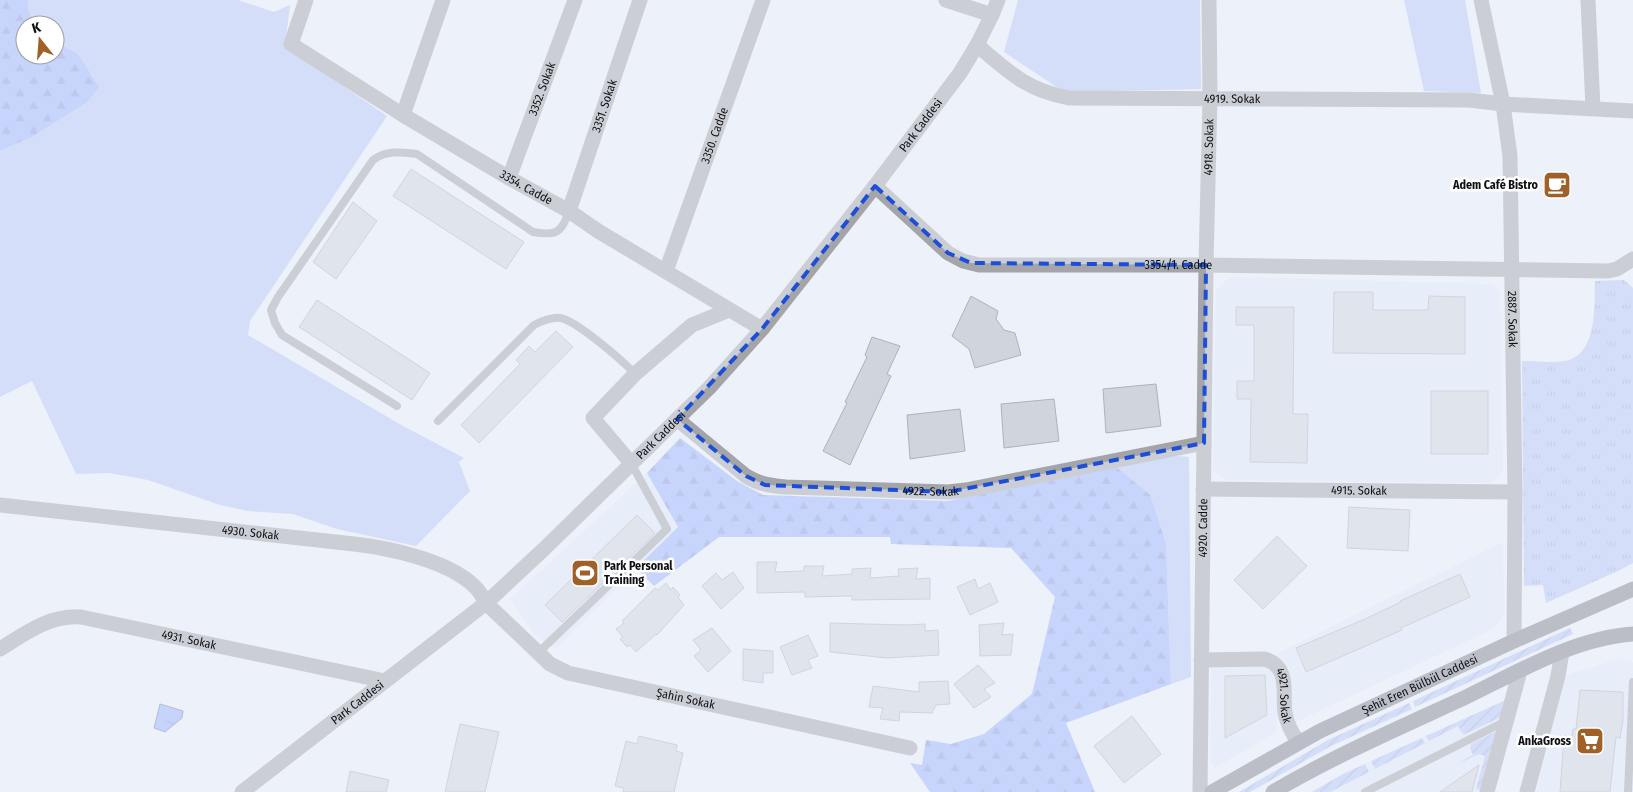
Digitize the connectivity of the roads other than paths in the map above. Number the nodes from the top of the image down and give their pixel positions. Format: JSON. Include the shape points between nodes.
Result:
{"nodes":[{"id":1,"x":306,"y":0,"type":"edge"},
{"id":2,"x":443,"y":0,"type":"edge"},
{"id":3,"x":575,"y":0,"type":"edge"},
{"id":4,"x":640,"y":0,"type":"edge"},
{"id":5,"x":763,"y":0,"type":"edge"},
{"id":6,"x":946,"y":0,"type":"edge"},
{"id":7,"x":998,"y":0,"type":"edge"},
{"id":8,"x":1209,"y":0,"type":"edge"},
{"id":9,"x":1481,"y":0,"type":"edge"},
{"id":10,"x":1588,"y":0,"type":"edge"},
{"id":11,"x":992,"y":15,"type":"junction"},
{"id":12,"x":977,"y":45,"type":"junction"},
{"id":13,"x":1210,"y":98,"type":"junction"},
{"id":14,"x":1503,"y":104,"type":"junction"},
{"id":15,"x":1593,"y":108,"type":"junction"},
{"id":16,"x":1633,"y":111,"type":"edge"},
{"id":17,"x":403,"y":115,"type":"junction"},
{"id":18,"x":509,"y":178,"type":"junction"},
{"id":19,"x":876,"y":186,"type":"junction"},
{"id":20,"x":569,"y":212,"type":"junction"},
{"id":21,"x":1631,"y":264,"type":"edge"},
{"id":22,"x":1206,"y":265,"type":"junction"},
{"id":23,"x":1512,"y":270,"type":"junction"},
{"id":24,"x":666,"y":271,"type":"junction"},
{"id":25,"x":729,"y":310,"type":"junction"},
{"id":26,"x":762,"y":329,"type":"junction"},
{"id":27,"x":635,"y":374,"type":"junction"},
{"id":28,"x":397,"y":406,"type":"dead end"},
{"id":29,"x":677,"y":420,"type":"junction"},
{"id":30,"x":438,"y":421,"type":"dead end"},
{"id":31,"x":1204,"y":443,"type":"junction"},
{"id":32,"x":631,"y":463,"type":"junction"},
{"id":33,"x":1203,"y":489,"type":"junction"},
{"id":34,"x":1515,"y":492,"type":"junction"},
{"id":35,"x":0,"y":505,"type":"edge"},
{"id":36,"x":1633,"y":589,"type":"edge"},
{"id":37,"x":486,"y":602,"type":"junction"},
{"id":38,"x":1633,"y":634,"type":"edge"},
{"id":39,"x":1514,"y":641,"type":"junction"},
{"id":40,"x":0,"y":648,"type":"edge"},
{"id":41,"x":1562,"y":652,"type":"junction"},
{"id":42,"x":538,"y":653,"type":"junction"},
{"id":43,"x":1201,"y":660,"type":"junction"},
{"id":44,"x":1520,"y":671,"type":"junction"},
{"id":45,"x":385,"y":680,"type":"junction"},
{"id":46,"x":1633,"y":682,"type":"edge"},
{"id":47,"x":1508,"y":720,"type":"junction"},
{"id":48,"x":1298,"y":742,"type":"junction"},
{"id":49,"x":910,"y":748,"type":"dead end"},
{"id":50,"x":242,"y":792,"type":"edge"},
{"id":51,"x":1200,"y":792,"type":"edge"},
{"id":52,"x":1212,"y":792,"type":"edge"},
{"id":53,"x":1273,"y":792,"type":"edge"},
{"id":54,"x":1365,"y":792,"type":"edge"},
{"id":55,"x":1487,"y":792,"type":"edge"},
{"id":56,"x":1527,"y":792,"type":"edge"},
{"id":57,"x":1628,"y":792,"type":"edge"}],
"edges":[{"from":1,"to":17,"type":"street","name":"3354. Cadde","via":[[291,44]]},
{"from":2,"to":17,"type":"street"},
{"from":3,"to":18,"type":"street","name":"3352. Sokak"},
{"from":4,"to":20,"type":"street","name":"3351. Sokak"},
{"from":5,"to":24,"type":"street","name":"3350. Cadde"},
{"from":6,"to":11,"type":"street"},
{"from":7,"to":11,"type":"street","name":"Park Caddesi"},
{"from":8,"to":13,"type":"street","name":"4918. Sokak"},
{"from":9,"to":14,"type":"street","name":"2887. Sokak"},
{"from":10,"to":15,"type":"street"},
{"from":11,"to":12,"type":"street","name":"Park Caddesi"},
{"from":12,"to":13,"type":"street","name":"4919. Sokak","via":[[1019,80],[1051,94],[1069,98]]},
{"from":12,"to":19,"type":"street","name":"Park Caddesi"},
{"from":13,"to":14,"type":"street","name":"4919. Sokak","via":[[1469,100]]},
{"from":13,"to":22,"type":"street","name":"4918. Sokak"},
{"from":14,"to":15,"type":"street","name":"4919. Sokak"},
{"from":14,"to":23,"type":"street","name":"2887. Sokak","via":[[1510,156]]},
{"from":15,"to":16,"type":"street","name":"4919. Sokak"},
{"from":17,"to":18,"type":"street","name":"3354. Cadde"},
{"from":18,"to":20,"type":"street","name":"3354. Cadde"},
{"from":19,"to":22,"type":"street","name":"3354/1. Cadde","via":[[942,248],[971,263],[998,266]]},
{"from":19,"to":26,"type":"street","name":"Park Caddesi"},
{"from":20,"to":24,"type":"street","name":"3354. Cadde"},
{"from":20,"to":28,"type":"lane","via":[[560,230],[548,235],[533,232],[417,154],[398,151],[381,154],[373,160],[271,310],[282,336]]},
{"from":21,"to":23,"type":"street","via":[[1608,271]]},
{"from":22,"to":23,"type":"street","name":"3354/1. Cadde"},
{"from":22,"to":31,"type":"street","name":"4920. Cadde"},
{"from":23,"to":34,"type":"street","name":"2887. Sokak"},
{"from":24,"to":25,"type":"street","name":"3354. Cadde"},
{"from":25,"to":26,"type":"street","name":"3354. Cadde"},
{"from":25,"to":27,"type":"street","via":[[692,325]]},
{"from":26,"to":29,"type":"street","name":"Park Caddesi"},
{"from":27,"to":30,"type":"lane","via":[[576,324],[561,318],[546,319],[534,325]]},
{"from":27,"to":32,"type":"street","via":[[593,418]]},
{"from":29,"to":31,"type":"street","name":"4922. Sokak","via":[[750,479],[765,485],[786,487],[948,492]]},
{"from":29,"to":32,"type":"street","name":"Park Caddesi"},
{"from":31,"to":33,"type":"street","name":"4920. Cadde"},
{"from":32,"to":37,"type":"street","name":"Park Caddesi"},
{"from":32,"to":42,"type":"lane","via":[[667,529]]},
{"from":33,"to":34,"type":"street","name":"4915. Sokak"},
{"from":33,"to":43,"type":"street","name":"4920. Cadde"},
{"from":34,"to":39,"type":"street","name":"2887. Sokak"},
{"from":35,"to":37,"type":"street","name":"4930. Sokak","via":[[381,548],[449,570],[471,582]]},
{"from":36,"to":39,"type":"main road","name":"Şehit Eren Bülbül Caddesi"},
{"from":37,"to":42,"type":"street","name":"Şahin Sokak"},
{"from":37,"to":45,"type":"street","name":"Park Caddesi"},
{"from":38,"to":41,"type":"main road","via":[[1604,638]]},
{"from":39,"to":48,"type":"main road","name":"Şehit Eren Bülbül Caddesi"},
{"from":40,"to":45,"type":"street","name":"4931. Sokak","via":[[51,620],[70,616]]},
{"from":41,"to":44,"type":"main road"},
{"from":41,"to":56,"type":"street"},
{"from":42,"to":49,"type":"street","name":"Şahin Sokak","via":[[555,667],[576,676]]},
{"from":43,"to":48,"type":"street","name":"4921. Sokak","via":[[1265,659],[1278,666],[1284,681],[1287,721]]},
{"from":43,"to":51,"type":"street","name":"4920. Cadde"},
{"from":44,"to":47,"type":"street"},
{"from":44,"to":53,"type":"main road","via":[[1330,760]]},
{"from":45,"to":50,"type":"street","name":"Park Caddesi"},
{"from":46,"to":57,"type":"lane"},
{"from":47,"to":54,"type":"lane"},
{"from":47,"to":55,"type":"street"},
{"from":48,"to":52,"type":"main road","name":"Şehit Eren Bülbül Caddesi"}]}
